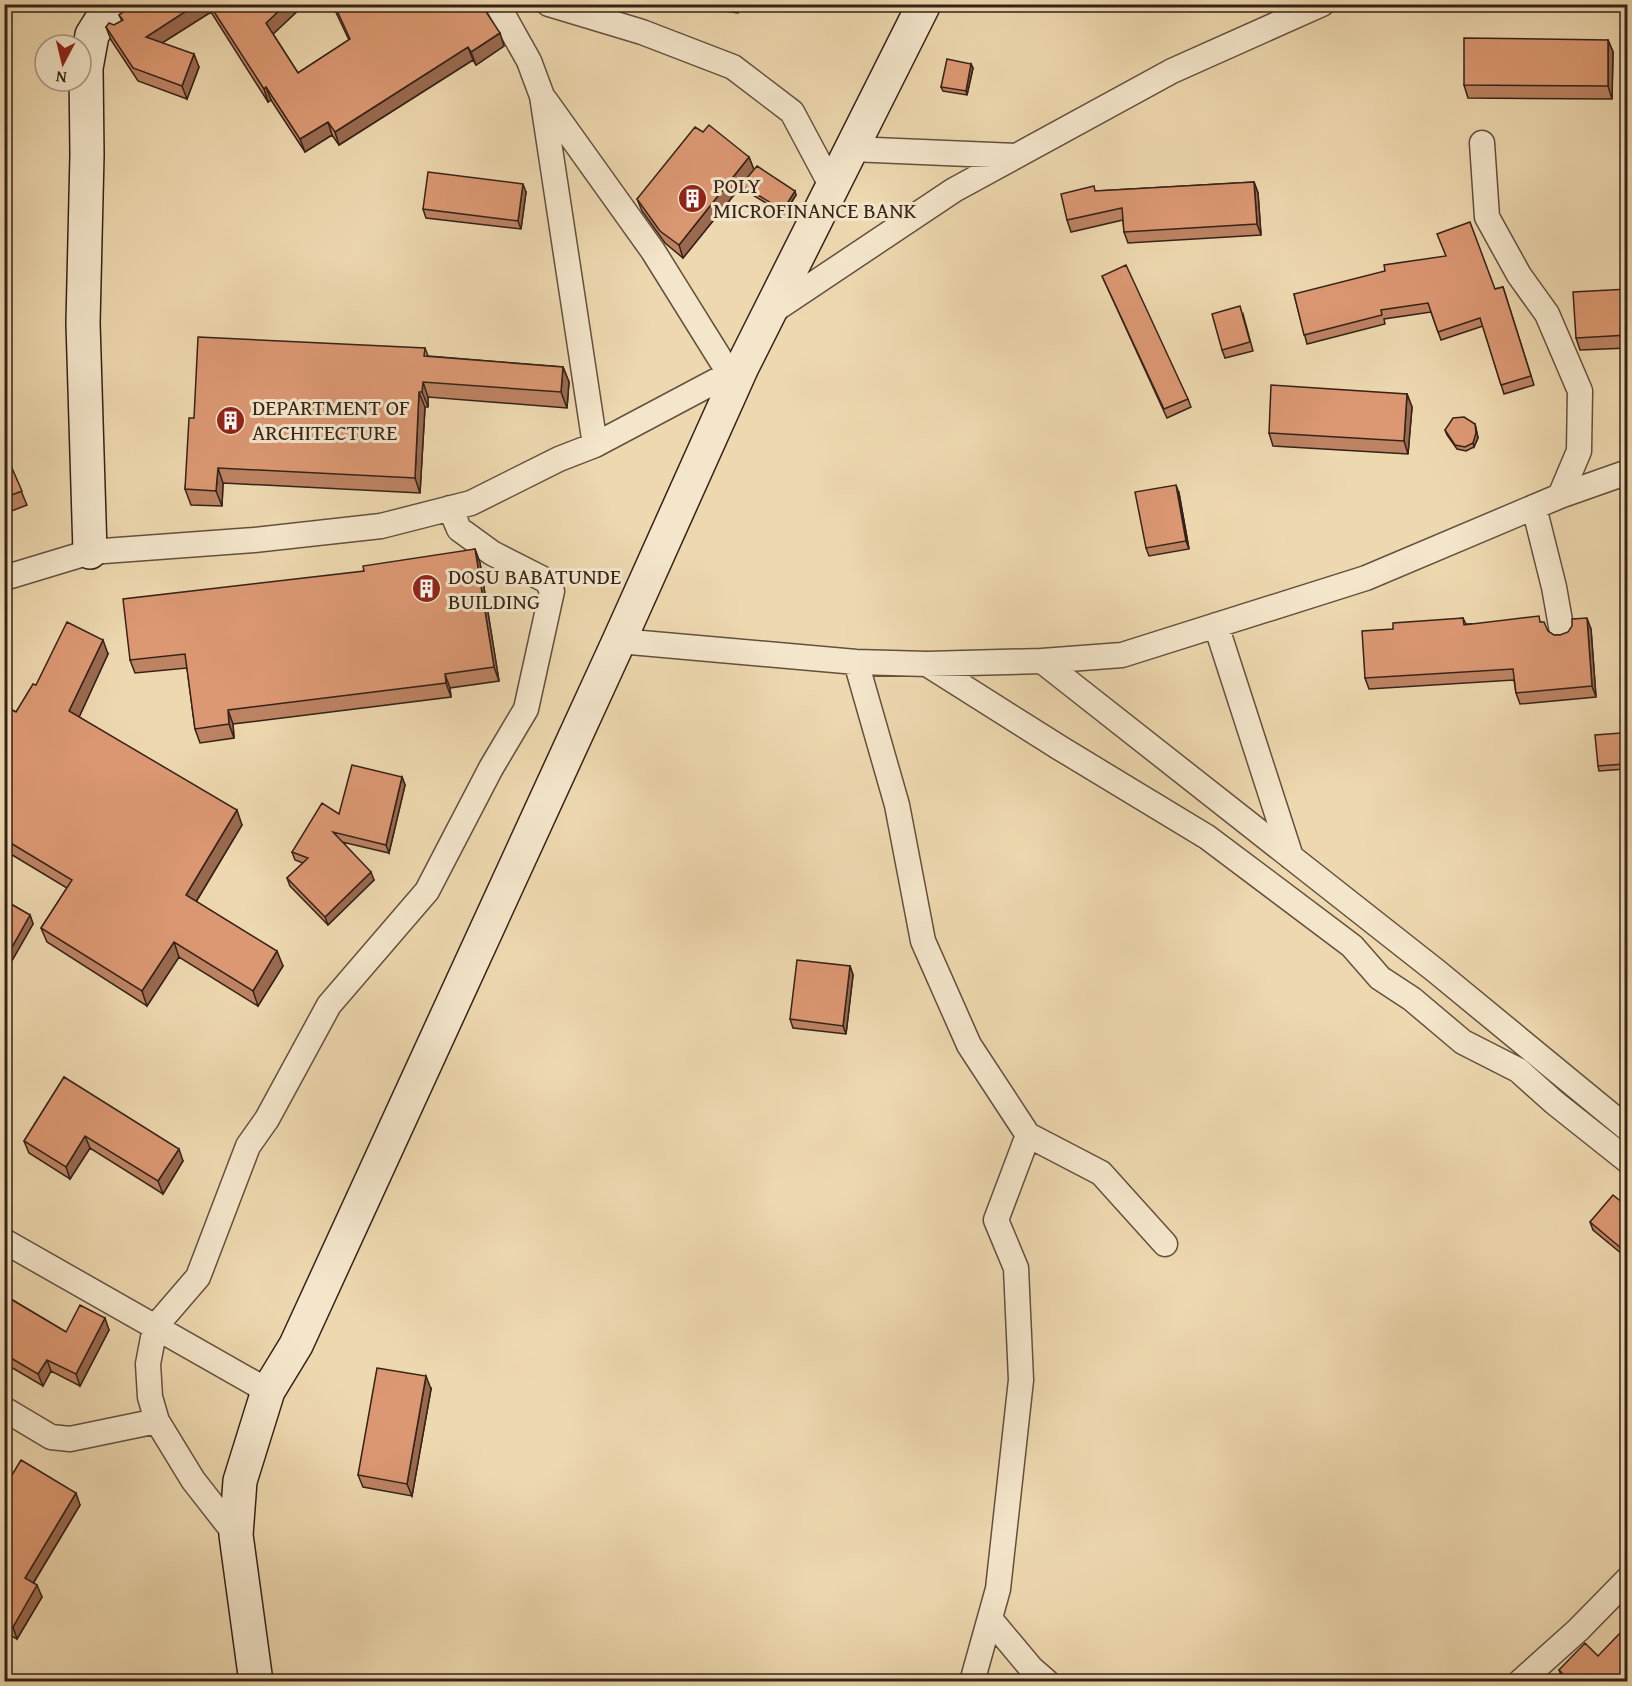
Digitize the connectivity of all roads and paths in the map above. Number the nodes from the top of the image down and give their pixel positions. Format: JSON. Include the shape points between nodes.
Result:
{"nodes":[{"id":1,"x":114,"y":4,"type":"edge"},
{"id":2,"x":497,"y":4,"type":"edge"},
{"id":3,"x":549,"y":4,"type":"edge"},
{"id":4,"x":924,"y":4,"type":"edge"},
{"id":5,"x":1322,"y":4,"type":"edge"},
{"id":6,"x":542,"y":96,"type":"junction"},
{"id":7,"x":1482,"y":143,"type":"dead end"},
{"id":8,"x":851,"y":149,"type":"junction"},
{"id":9,"x":1016,"y":156,"type":"junction"},
{"id":10,"x":832,"y":187,"type":"junction"},
{"id":11,"x":767,"y":315,"type":"junction"},
{"id":12,"x":736,"y":370,"type":"junction"},
{"id":13,"x":595,"y":445,"type":"junction"},
{"id":14,"x":1628,"y":472,"type":"edge"},
{"id":15,"x":1560,"y":496,"type":"junction"},
{"id":16,"x":1534,"y":507,"type":"junction"},
{"id":17,"x":450,"y":508,"type":"junction"},
{"id":18,"x":90,"y":552,"type":"junction"},
{"id":19,"x":4,"y":578,"type":"edge"},
{"id":20,"x":1216,"y":626,"type":"junction"},
{"id":21,"x":1562,"y":632,"type":"edge"},
{"id":22,"x":619,"y":641,"type":"junction"},
{"id":23,"x":1042,"y":661,"type":"junction"},
{"id":24,"x":856,"y":662,"type":"junction"},
{"id":25,"x":927,"y":664,"type":"junction"},
{"id":26,"x":1291,"y":857,"type":"junction"},
{"id":27,"x":1628,"y":1129,"type":"edge"},
{"id":28,"x":1028,"y":1136,"type":"junction"},
{"id":29,"x":1628,"y":1161,"type":"edge"},
{"id":30,"x":4,"y":1241,"type":"edge"},
{"id":31,"x":1165,"y":1244,"type":"dead end"},
{"id":32,"x":155,"y":1327,"type":"junction"},
{"id":33,"x":268,"y":1391,"type":"junction"},
{"id":34,"x":4,"y":1409,"type":"edge"},
{"id":35,"x":157,"y":1421,"type":"junction"},
{"id":36,"x":236,"y":1535,"type":"junction"},
{"id":37,"x":1628,"y":1579,"type":"edge"},
{"id":38,"x":990,"y":1619,"type":"junction"},
{"id":39,"x":256,"y":1682,"type":"edge"},
{"id":40,"x":972,"y":1682,"type":"edge"},
{"id":41,"x":1047,"y":1682,"type":"edge"},
{"id":42,"x":1520,"y":1682,"type":"edge"}],
"edges":[{"from":1,"to":18,"type":"street","via":[[92,35],[86,68],[83,323]]},
{"from":2,"to":6,"type":"street","via":[[529,61]]},
{"from":3,"to":10,"type":"street","via":[[642,32],[733,67],[792,112]]},
{"from":4,"to":8,"type":"street"},
{"from":5,"to":9,"type":"street","via":[[1172,71]]},
{"from":6,"to":12,"type":"street"},
{"from":6,"to":13,"type":"street"},
{"from":7,"to":15,"type":"street","via":[[1487,217],[1546,314],[1580,391],[1579,451]]},
{"from":8,"to":9,"type":"street"},
{"from":8,"to":10,"type":"street"},
{"from":9,"to":11,"type":"street","via":[[954,190]]},
{"from":10,"to":11,"type":"street"},
{"from":11,"to":12,"type":"street"},
{"from":12,"to":13,"type":"street"},
{"from":12,"to":22,"type":"street"},
{"from":13,"to":17,"type":"street","via":[[471,503]]},
{"from":14,"to":15,"type":"street"},
{"from":15,"to":16,"type":"street"},
{"from":16,"to":20,"type":"street","via":[[1366,578]]},
{"from":16,"to":21,"type":"street"},
{"from":17,"to":18,"type":"street","via":[[381,526]]},
{"from":17,"to":32,"type":"street","via":[[459,529],[492,553],[547,581],[552,591],[526,709],[427,891],[329,1005],[267,1119],[248,1146],[198,1277]]},
{"from":18,"to":19,"type":"street"},
{"from":20,"to":23,"type":"street","via":[[1122,655]]},
{"from":20,"to":26,"type":"street"},
{"from":22,"to":24,"type":"street"},
{"from":22,"to":33,"type":"street","via":[[296,1345]]},
{"from":23,"to":25,"type":"street"},
{"from":23,"to":26,"type":"street"},
{"from":24,"to":25,"type":"street"},
{"from":24,"to":28,"type":"street","via":[[897,805],[923,941],[969,1045]]},
{"from":25,"to":29,"type":"street","via":[[1207,837],[1352,946],[1380,978],[1413,999],[1463,1042],[1518,1070]]},
{"from":26,"to":27,"type":"street"},
{"from":28,"to":31,"type":"street","via":[[1101,1173]]},
{"from":28,"to":38,"type":"street","via":[[996,1220],[1016,1268],[1021,1380],[998,1589]]},
{"from":30,"to":32,"type":"street"},
{"from":32,"to":33,"type":"street"},
{"from":32,"to":35,"type":"street","via":[[148,1364],[150,1397]]},
{"from":33,"to":36,"type":"street","via":[[240,1481]]},
{"from":34,"to":35,"type":"street","via":[[51,1437],[70,1439]]},
{"from":35,"to":36,"type":"street","via":[[193,1480]]},
{"from":36,"to":39,"type":"street"},
{"from":37,"to":42,"type":"street"},
{"from":38,"to":40,"type":"street"},
{"from":38,"to":41,"type":"street"}]}
